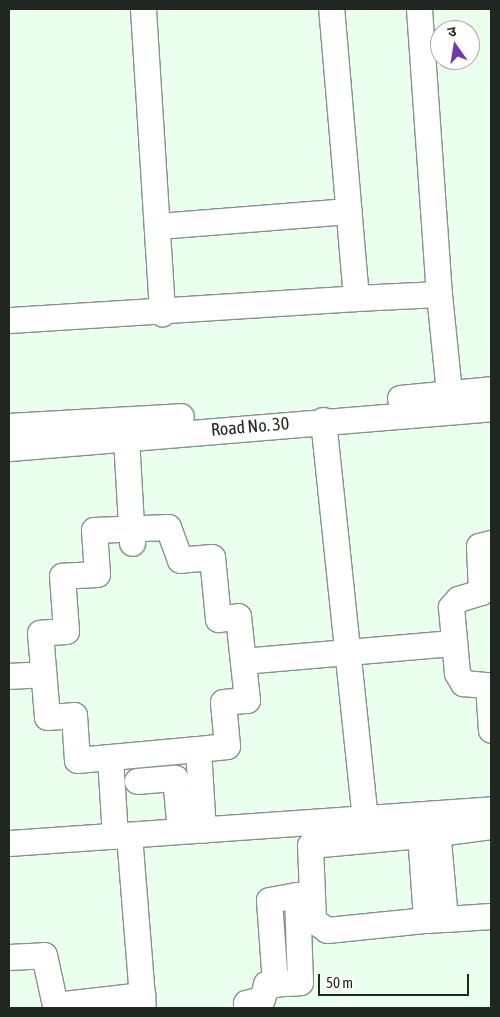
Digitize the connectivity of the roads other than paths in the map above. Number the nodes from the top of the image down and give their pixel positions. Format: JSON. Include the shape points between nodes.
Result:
{"nodes":[{"id":1,"x":143,"y":9,"type":"edge"},
{"id":2,"x":331,"y":9,"type":"edge"},
{"id":3,"x":419,"y":9,"type":"edge"},
{"id":4,"x":348,"y":211,"type":"junction"},
{"id":5,"x":158,"y":226,"type":"junction"},
{"id":6,"x":439,"y":294,"type":"junction"},
{"id":7,"x":356,"y":298,"type":"junction"},
{"id":8,"x":162,"y":313,"type":"junction"},
{"id":9,"x":9,"y":320,"type":"edge"},
{"id":10,"x":491,"y":389,"type":"edge"},
{"id":11,"x":449,"y":393,"type":"junction"},
{"id":12,"x":491,"y":408,"type":"edge"},
{"id":13,"x":323,"y":420,"type":"junction"},
{"id":14,"x":9,"y":426,"type":"edge"},
{"id":15,"x":126,"y":438,"type":"junction"},
{"id":16,"x":9,"y":448,"type":"edge"},
{"id":17,"x":125,"y":538,"type":"junction"},
{"id":18,"x":163,"y":540,"type":"dead end"},
{"id":19,"x":491,"y":543,"type":"edge"},
{"id":20,"x":454,"y":643,"type":"junction"},
{"id":21,"x":347,"y":652,"type":"junction"},
{"id":22,"x":243,"y":661,"type":"junction"},
{"id":23,"x":43,"y":674,"type":"junction"},
{"id":24,"x":9,"y":676,"type":"edge"},
{"id":25,"x":491,"y":730,"type":"edge"},
{"id":26,"x":198,"y":749,"type":"junction"},
{"id":27,"x":110,"y":757,"type":"junction"},
{"id":28,"x":137,"y":781,"type":"dead end"},
{"id":29,"x":491,"y":809,"type":"edge"},
{"id":30,"x":365,"y":818,"type":"junction"},
{"id":31,"x":294,"y":823,"type":"junction"},
{"id":32,"x":491,"y":826,"type":"edge"},
{"id":33,"x":429,"y":828,"type":"junction"},
{"id":34,"x":192,"y":830,"type":"junction"},
{"id":35,"x":122,"y":835,"type":"junction"},
{"id":36,"x":9,"y":843,"type":"edge"},
{"id":37,"x":491,"y":916,"type":"edge"},
{"id":38,"x":436,"y":919,"type":"junction"},
{"id":39,"x":9,"y":957,"type":"edge"},
{"id":40,"x":142,"y":1002,"type":"edge"},
{"id":41,"x":246,"y":1008,"type":"edge"}],
"edges":[{"from":1,"to":5,"type":"street"},
{"from":2,"to":4,"type":"street"},
{"from":3,"to":6,"type":"street"},
{"from":4,"to":5,"type":"street"},
{"from":4,"to":7,"type":"street"},
{"from":5,"to":8,"type":"street"},
{"from":6,"to":7,"type":"street"},
{"from":6,"to":11,"type":"street"},
{"from":7,"to":8,"type":"street"},
{"from":8,"to":9,"type":"street"},
{"from":10,"to":11,"type":"street","name":"Road No. 30"},
{"from":11,"to":14,"type":"street","name":"Road No. 30"},
{"from":12,"to":13,"type":"street","name":"Road No. 30"},
{"from":13,"to":15,"type":"street","name":"Road No. 30"},
{"from":13,"to":21,"type":"street"},
{"from":15,"to":16,"type":"street","name":"Road No. 30"},
{"from":15,"to":17,"type":"street"},
{"from":17,"to":18,"type":"street"},
{"from":17,"to":22,"type":"street","via":[[168,527],[180,560],[212,557],[218,619],[238,616]]},
{"from":17,"to":23,"type":"street","via":[[94,530],[97,574],[62,576],[66,631],[40,633]]},
{"from":19,"to":20,"type":"street","via":[[480,546],[482,592],[458,599],[451,606]]},
{"from":20,"to":21,"type":"street"},
{"from":20,"to":25,"type":"street","via":[[460,681],[488,685]]},
{"from":21,"to":22,"type":"street"},
{"from":21,"to":30,"type":"street"},
{"from":22,"to":26,"type":"street","via":[[247,700],[223,702],[227,746]]},
{"from":23,"to":24,"type":"street"},
{"from":23,"to":27,"type":"street","via":[[47,717],[74,715],[77,760]]},
{"from":26,"to":27,"type":"street"},
{"from":26,"to":34,"type":"street"},
{"from":27,"to":35,"type":"street"},
{"from":28,"to":34,"type":"street","via":[[175,778]]},
{"from":29,"to":33,"type":"street"},
{"from":30,"to":31,"type":"street"},
{"from":30,"to":33,"type":"street"},
{"from":31,"to":34,"type":"street"},
{"from":31,"to":41,"type":"street","via":[[300,982],[266,984],[262,999],[246,1003]]},
{"from":32,"to":33,"type":"street"},
{"from":33,"to":38,"type":"street"},
{"from":33,"to":38,"type":"street","via":[[310,845],[313,920],[327,930]]},
{"from":34,"to":35,"type":"street"},
{"from":35,"to":36,"type":"street"},
{"from":35,"to":40,"type":"street"},
{"from":37,"to":38,"type":"street"},
{"from":39,"to":40,"type":"street","via":[[44,955],[55,1005]]}]}
